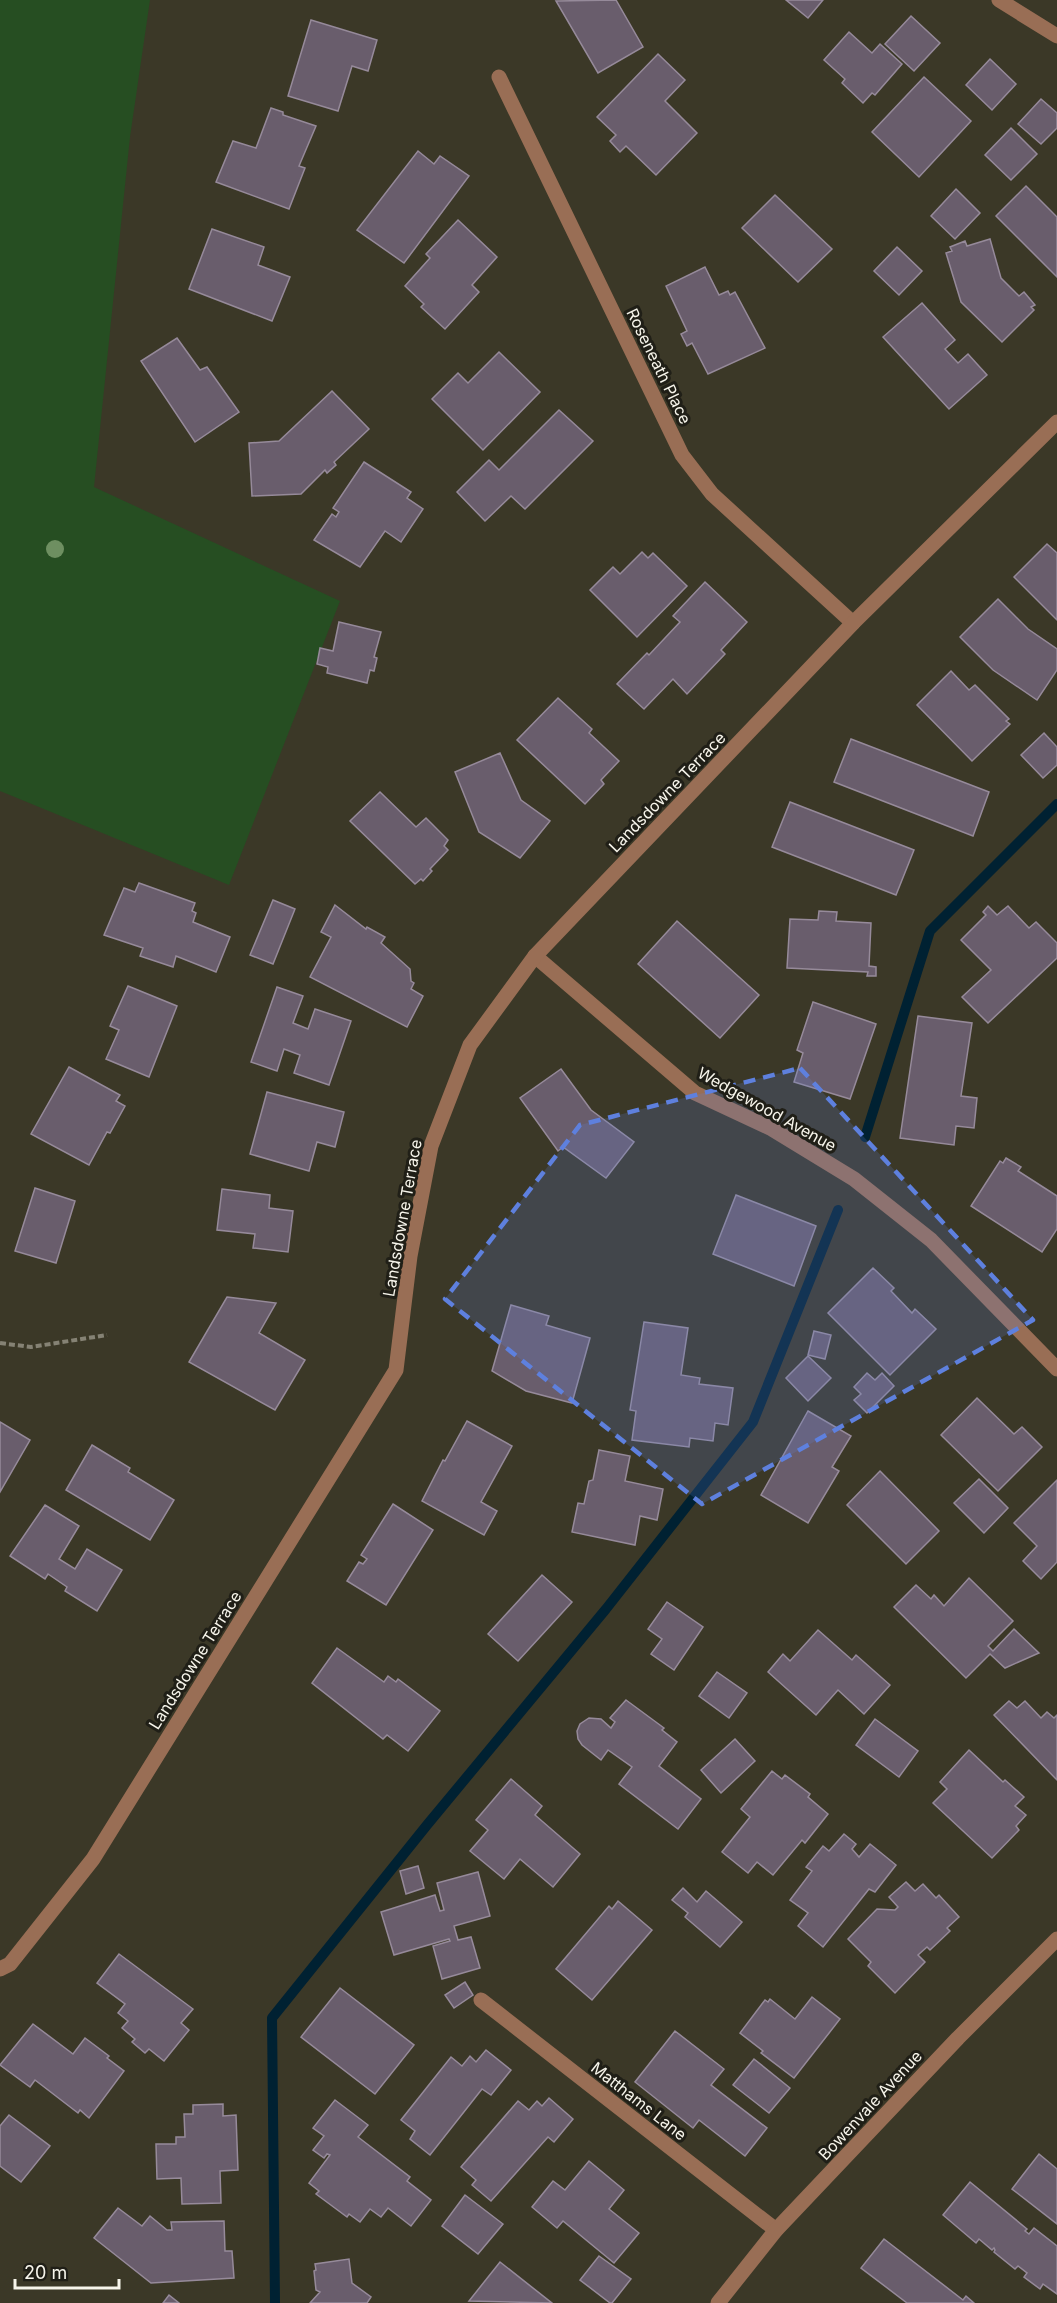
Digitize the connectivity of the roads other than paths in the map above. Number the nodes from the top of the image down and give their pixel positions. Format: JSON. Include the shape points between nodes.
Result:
{"nodes":[{"id":1,"x":999,"y":0,"type":"edge"},
{"id":2,"x":1057,"y":36,"type":"edge"},
{"id":3,"x":499,"y":77,"type":"dead end"},
{"id":4,"x":1057,"y":422,"type":"edge"},
{"id":5,"x":854,"y":623,"type":"junction"},
{"id":6,"x":536,"y":956,"type":"junction"},
{"id":7,"x":1057,"y":1369,"type":"edge"},
{"id":8,"x":1057,"y":1939,"type":"edge"},
{"id":9,"x":5,"y":1967,"type":"edge"},
{"id":10,"x":481,"y":2000,"type":"dead end"},
{"id":11,"x":776,"y":2230,"type":"junction"},
{"id":12,"x":718,"y":2303,"type":"edge"}],
"edges":[{"from":1,"to":2,"type":"street"},
{"from":3,"to":5,"type":"street","name":"Roseneath Place","via":[[682,455],[712,494]]},
{"from":4,"to":5,"type":"street","name":"Landsdowne Terrace"},
{"from":5,"to":6,"type":"street","name":"Landsdowne Terrace"},
{"from":6,"to":7,"type":"street","name":"Wedgewood Avenue","via":[[695,1093],[772,1129],[863,1186],[931,1240]]},
{"from":6,"to":9,"type":"street","name":"Landsdowne Terrace","via":[[470,1045],[431,1146],[396,1370],[93,1859]]},
{"from":8,"to":11,"type":"street","name":"Bowenvale Avenue","via":[[949,2046]]},
{"from":10,"to":11,"type":"street","name":"Matthams Lane"},
{"from":11,"to":12,"type":"street","name":"Bowenvale Avenue"}]}
